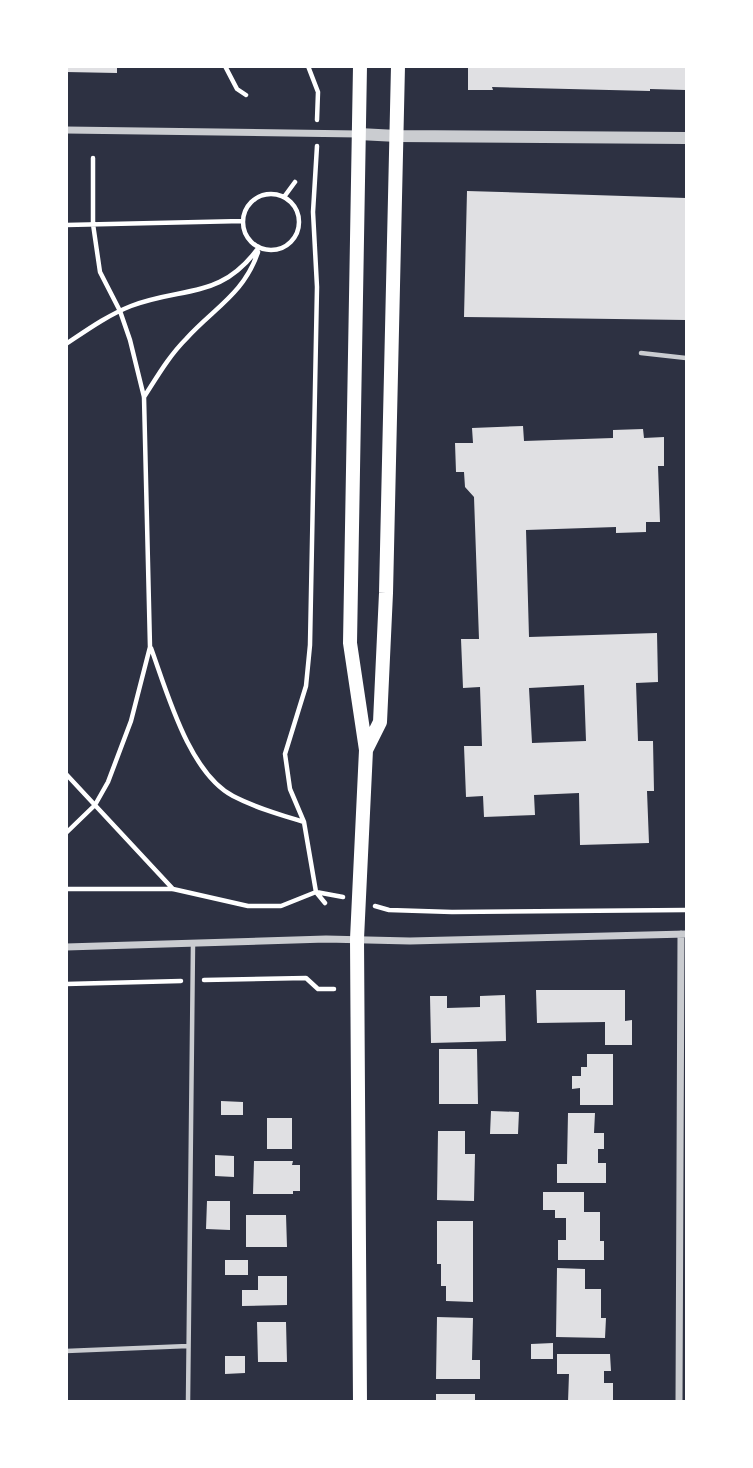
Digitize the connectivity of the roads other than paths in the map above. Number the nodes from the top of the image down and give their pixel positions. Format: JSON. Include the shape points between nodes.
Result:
{"nodes":[{"id":1,"x":360,"y":66,"type":"edge"},
{"id":2,"x":398,"y":66,"type":"edge"},
{"id":3,"x":66,"y":130,"type":"edge"},
{"id":4,"x":359,"y":134,"type":"junction"},
{"id":5,"x":397,"y":136,"type":"junction"},
{"id":6,"x":687,"y":138,"type":"edge"},
{"id":7,"x":641,"y":352,"type":"dead end"},
{"id":8,"x":687,"y":358,"type":"edge"},
{"id":9,"x":366,"y":750,"type":"junction"},
{"id":10,"x":684,"y":934,"type":"edge"},
{"id":11,"x":357,"y":939,"type":"junction"},
{"id":12,"x":193,"y":944,"type":"junction"},
{"id":13,"x":66,"y":947,"type":"edge"},
{"id":14,"x":188,"y":1346,"type":"junction"},
{"id":15,"x":66,"y":1351,"type":"edge"},
{"id":16,"x":188,"y":1402,"type":"edge"},
{"id":17,"x":360,"y":1402,"type":"edge"},
{"id":18,"x":679,"y":1402,"type":"edge"}],
"edges":[{"from":1,"to":4,"type":"main road"},
{"from":2,"to":5,"type":"main road"},
{"from":3,"to":4,"type":"street"},
{"from":4,"to":5,"type":"street"},
{"from":4,"to":9,"type":"main road","via":[[350,643]]},
{"from":5,"to":6,"type":"street"},
{"from":5,"to":9,"type":"main road","via":[[380,722]]},
{"from":7,"to":8,"type":"lane"},
{"from":9,"to":11,"type":"main road"},
{"from":10,"to":11,"type":"street","via":[[410,942]]},
{"from":10,"to":18,"type":"street"},
{"from":11,"to":12,"type":"street"},
{"from":11,"to":17,"type":"main road"},
{"from":12,"to":13,"type":"street"},
{"from":12,"to":14,"type":"lane"},
{"from":14,"to":15,"type":"lane"},
{"from":14,"to":16,"type":"lane"}]}
